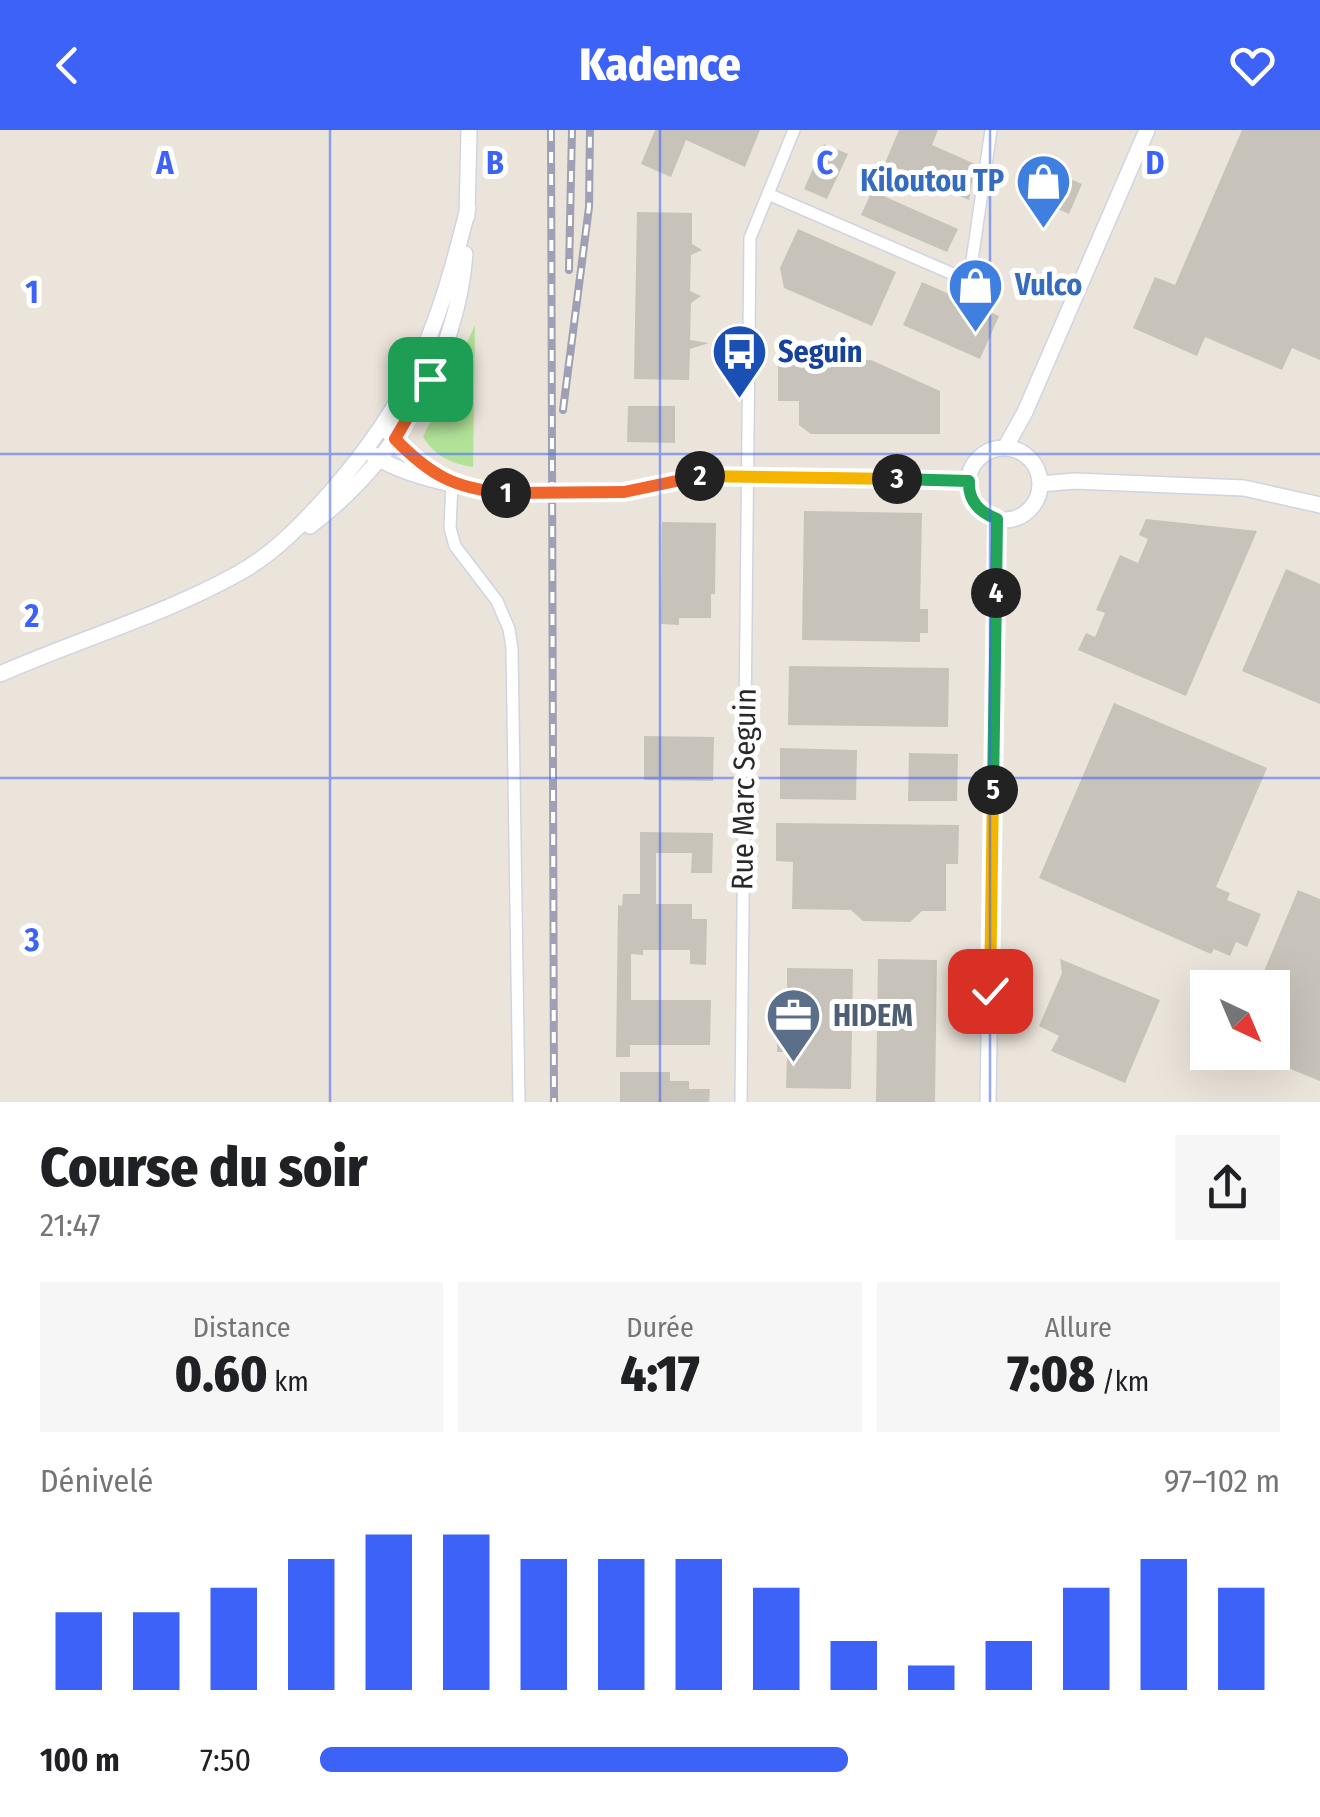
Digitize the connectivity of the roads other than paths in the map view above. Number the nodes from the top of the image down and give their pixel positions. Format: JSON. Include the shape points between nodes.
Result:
{"nodes":[{"id":1,"x":469,"y":130,"type":"edge"},
{"id":2,"x":794,"y":130,"type":"edge"},
{"id":3,"x":991,"y":130,"type":"edge"},
{"id":4,"x":1147,"y":130,"type":"edge"},
{"id":5,"x":768,"y":194,"type":"junction"},
{"id":6,"x":389,"y":433,"type":"junction"},
{"id":7,"x":1005,"y":448,"type":"junction"},
{"id":8,"x":373,"y":454,"type":"junction"},
{"id":9,"x":748,"y":476,"type":"junction"},
{"id":10,"x":446,"y":481,"type":"junction"},
{"id":11,"x":969,"y":481,"type":"junction"},
{"id":12,"x":1040,"y":484,"type":"junction"},
{"id":13,"x":1320,"y":505,"type":"edge"},
{"id":14,"x":997,"y":519,"type":"junction"},
{"id":15,"x":0,"y":674,"type":"edge"},
{"id":16,"x":519,"y":1102,"type":"edge"},
{"id":17,"x":741,"y":1102,"type":"edge"},
{"id":18,"x":988,"y":1102,"type":"edge"}],
"edges":[{"from":1,"to":6,"type":"street","via":[[468,208],[445,298]]},
{"from":2,"to":5,"type":"street","name":"Rue Marc Seguin"},
{"from":3,"to":5,"type":"street","via":[[969,281]]},
{"from":4,"to":7,"type":"street"},
{"from":5,"to":9,"type":"street","name":"Rue Marc Seguin","via":[[750,238]]},
{"from":6,"to":8,"type":"street"},
{"from":6,"to":10,"type":"street"},
{"from":7,"to":11,"type":"street","via":[[982,456]]},
{"from":7,"to":12,"type":"street","via":[[1034,463]]},
{"from":8,"to":10,"type":"street"},
{"from":8,"to":15,"type":"street","via":[[285,541],[243,571]]},
{"from":9,"to":10,"type":"street","bridge":true,"via":[[690,476],[599,493],[486,491]]},
{"from":9,"to":11,"type":"street"},
{"from":9,"to":17,"type":"street","name":"Rue Marc Seguin"},
{"from":10,"to":16,"type":"street","via":[[455,546],[498,602],[512,648]]},
{"from":11,"to":14,"type":"street","via":[[978,508]]},
{"from":12,"to":13,"type":"street","via":[[1244,488]]},
{"from":12,"to":14,"type":"street","via":[[1038,497],[1021,515]]},
{"from":14,"to":18,"type":"street"}]}
